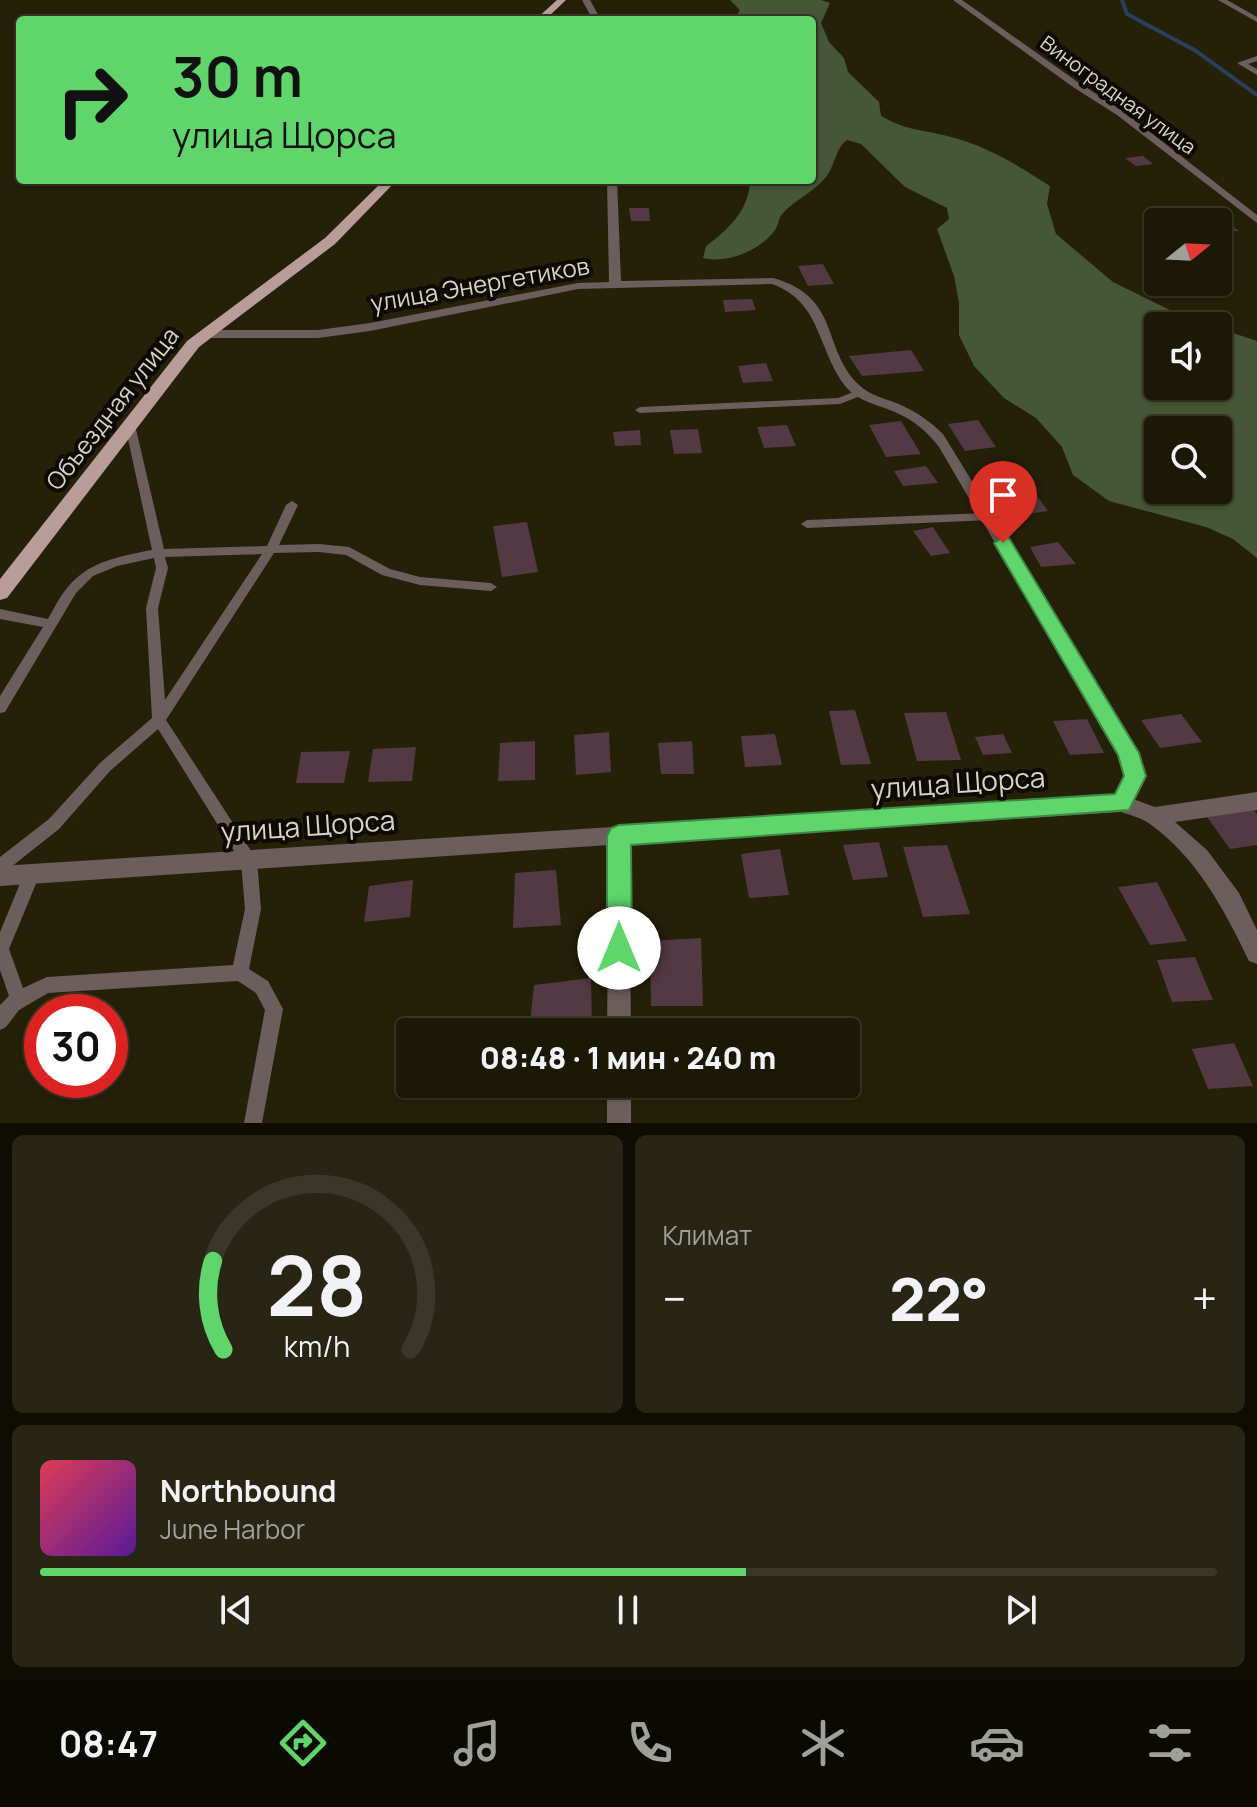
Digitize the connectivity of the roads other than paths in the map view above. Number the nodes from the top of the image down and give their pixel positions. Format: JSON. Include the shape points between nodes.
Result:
{"nodes":[{"id":1,"x":562,"y":0,"type":"edge"},
{"id":2,"x":957,"y":0,"type":"edge"},
{"id":3,"x":1222,"y":0,"type":"edge"},
{"id":4,"x":544,"y":16,"type":"edge"},
{"id":5,"x":1257,"y":20,"type":"edge"},
{"id":6,"x":1257,"y":58,"type":"edge"},
{"id":7,"x":1257,"y":73,"type":"edge"},
{"id":8,"x":387,"y":184,"type":"edge"},
{"id":9,"x":612,"y":184,"type":"edge"},
{"id":10,"x":1257,"y":220,"type":"edge"},
{"id":11,"x":615,"y":285,"type":"junction"},
{"id":12,"x":204,"y":334,"type":"junction"},
{"id":13,"x":861,"y":392,"type":"junction"},
{"id":14,"x":640,"y":410,"type":"dead end"},
{"id":15,"x":130,"y":425,"type":"junction"},
{"id":16,"x":292,"y":505,"type":"dead end"},
{"id":17,"x":987,"y":517,"type":"junction"},
{"id":18,"x":807,"y":524,"type":"dead end"},
{"id":19,"x":270,"y":551,"type":"junction"},
{"id":20,"x":159,"y":553,"type":"junction"},
{"id":21,"x":491,"y":587,"type":"dead end"},
{"id":22,"x":0,"y":593,"type":"edge"},
{"id":23,"x":0,"y":614,"type":"edge"},
{"id":24,"x":51,"y":624,"type":"junction"},
{"id":25,"x":0,"y":708,"type":"edge"},
{"id":26,"x":159,"y":720,"type":"junction"},
{"id":27,"x":1257,"y":801,"type":"edge"},
{"id":28,"x":1121,"y":803,"type":"junction"},
{"id":29,"x":1155,"y":816,"type":"junction"},
{"id":30,"x":619,"y":836,"type":"junction"},
{"id":31,"x":249,"y":860,"type":"junction"},
{"id":32,"x":0,"y":866,"type":"edge"},
{"id":33,"x":32,"y":874,"type":"junction"},
{"id":34,"x":0,"y":876,"type":"edge"},
{"id":35,"x":1257,"y":953,"type":"edge"},
{"id":36,"x":240,"y":973,"type":"junction"},
{"id":37,"x":19,"y":999,"type":"junction"},
{"id":38,"x":619,"y":1018,"type":"edge"},
{"id":39,"x":0,"y":1021,"type":"edge"},
{"id":40,"x":619,"y":1098,"type":"edge"},
{"id":41,"x":253,"y":1123,"type":"edge"},
{"id":42,"x":619,"y":1123,"type":"edge"}],
"edges":[{"from":1,"to":4,"type":"main road"},
{"from":2,"to":10,"type":"street","name":"Виноградная улица","via":[[1120,113]]},
{"from":3,"to":5,"type":"street"},
{"from":6,"to":7,"type":"street","via":[[1241,63]]},
{"from":8,"to":12,"type":"main road","name":"Объездная улица","via":[[330,241]]},
{"from":9,"to":11,"type":"street"},
{"from":11,"to":12,"type":"street","name":"улица Энергетиков","via":[[578,286],[318,334]]},
{"from":11,"to":13,"type":"street","name":"улица Энергетиков","via":[[787,284],[815,311],[853,387]]},
{"from":12,"to":15,"type":"main road","name":"Объездная улица"},
{"from":13,"to":14,"type":"lane","via":[[840,401]]},
{"from":13,"to":17,"type":"street","via":[[933,427]]},
{"from":15,"to":20,"type":"lane"},
{"from":15,"to":22,"type":"main road","name":"Объездная улица"},
{"from":16,"to":19,"type":"lane"},
{"from":17,"to":18,"type":"lane"},
{"from":17,"to":28,"type":"street","via":[[1128,753],[1135,776]]},
{"from":19,"to":20,"type":"lane"},
{"from":19,"to":21,"type":"lane","via":[[349,551],[386,572],[420,581]]},
{"from":19,"to":26,"type":"lane"},
{"from":20,"to":24,"type":"lane","via":[[89,573]]},
{"from":20,"to":26,"type":"lane","via":[[162,568],[152,608]]},
{"from":23,"to":24,"type":"lane"},
{"from":24,"to":25,"type":"lane"},
{"from":26,"to":31,"type":"lane"},
{"from":26,"to":32,"type":"lane","via":[[105,767],[54,824]]},
{"from":27,"to":29,"type":"street","name":"улица Щорса"},
{"from":28,"to":29,"type":"street","name":"улица Щорса"},
{"from":28,"to":30,"type":"street","name":"улица Щорса"},
{"from":29,"to":35,"type":"street","name":"улица Щорса","via":[[1200,857],[1231,900]]},
{"from":30,"to":31,"type":"street","name":"улица Щорса"},
{"from":30,"to":38,"type":"street"},
{"from":31,"to":33,"type":"street","name":"улица Щорса"},
{"from":31,"to":36,"type":"lane","via":[[253,909]]},
{"from":33,"to":34,"type":"street","name":"улица Щорса"},
{"from":33,"to":37,"type":"lane","via":[[1,949]]},
{"from":36,"to":37,"type":"lane","via":[[47,985]]},
{"from":36,"to":41,"type":"lane","via":[[262,987],[274,1009]]},
{"from":37,"to":39,"type":"lane"},
{"from":40,"to":42,"type":"street"}]}
